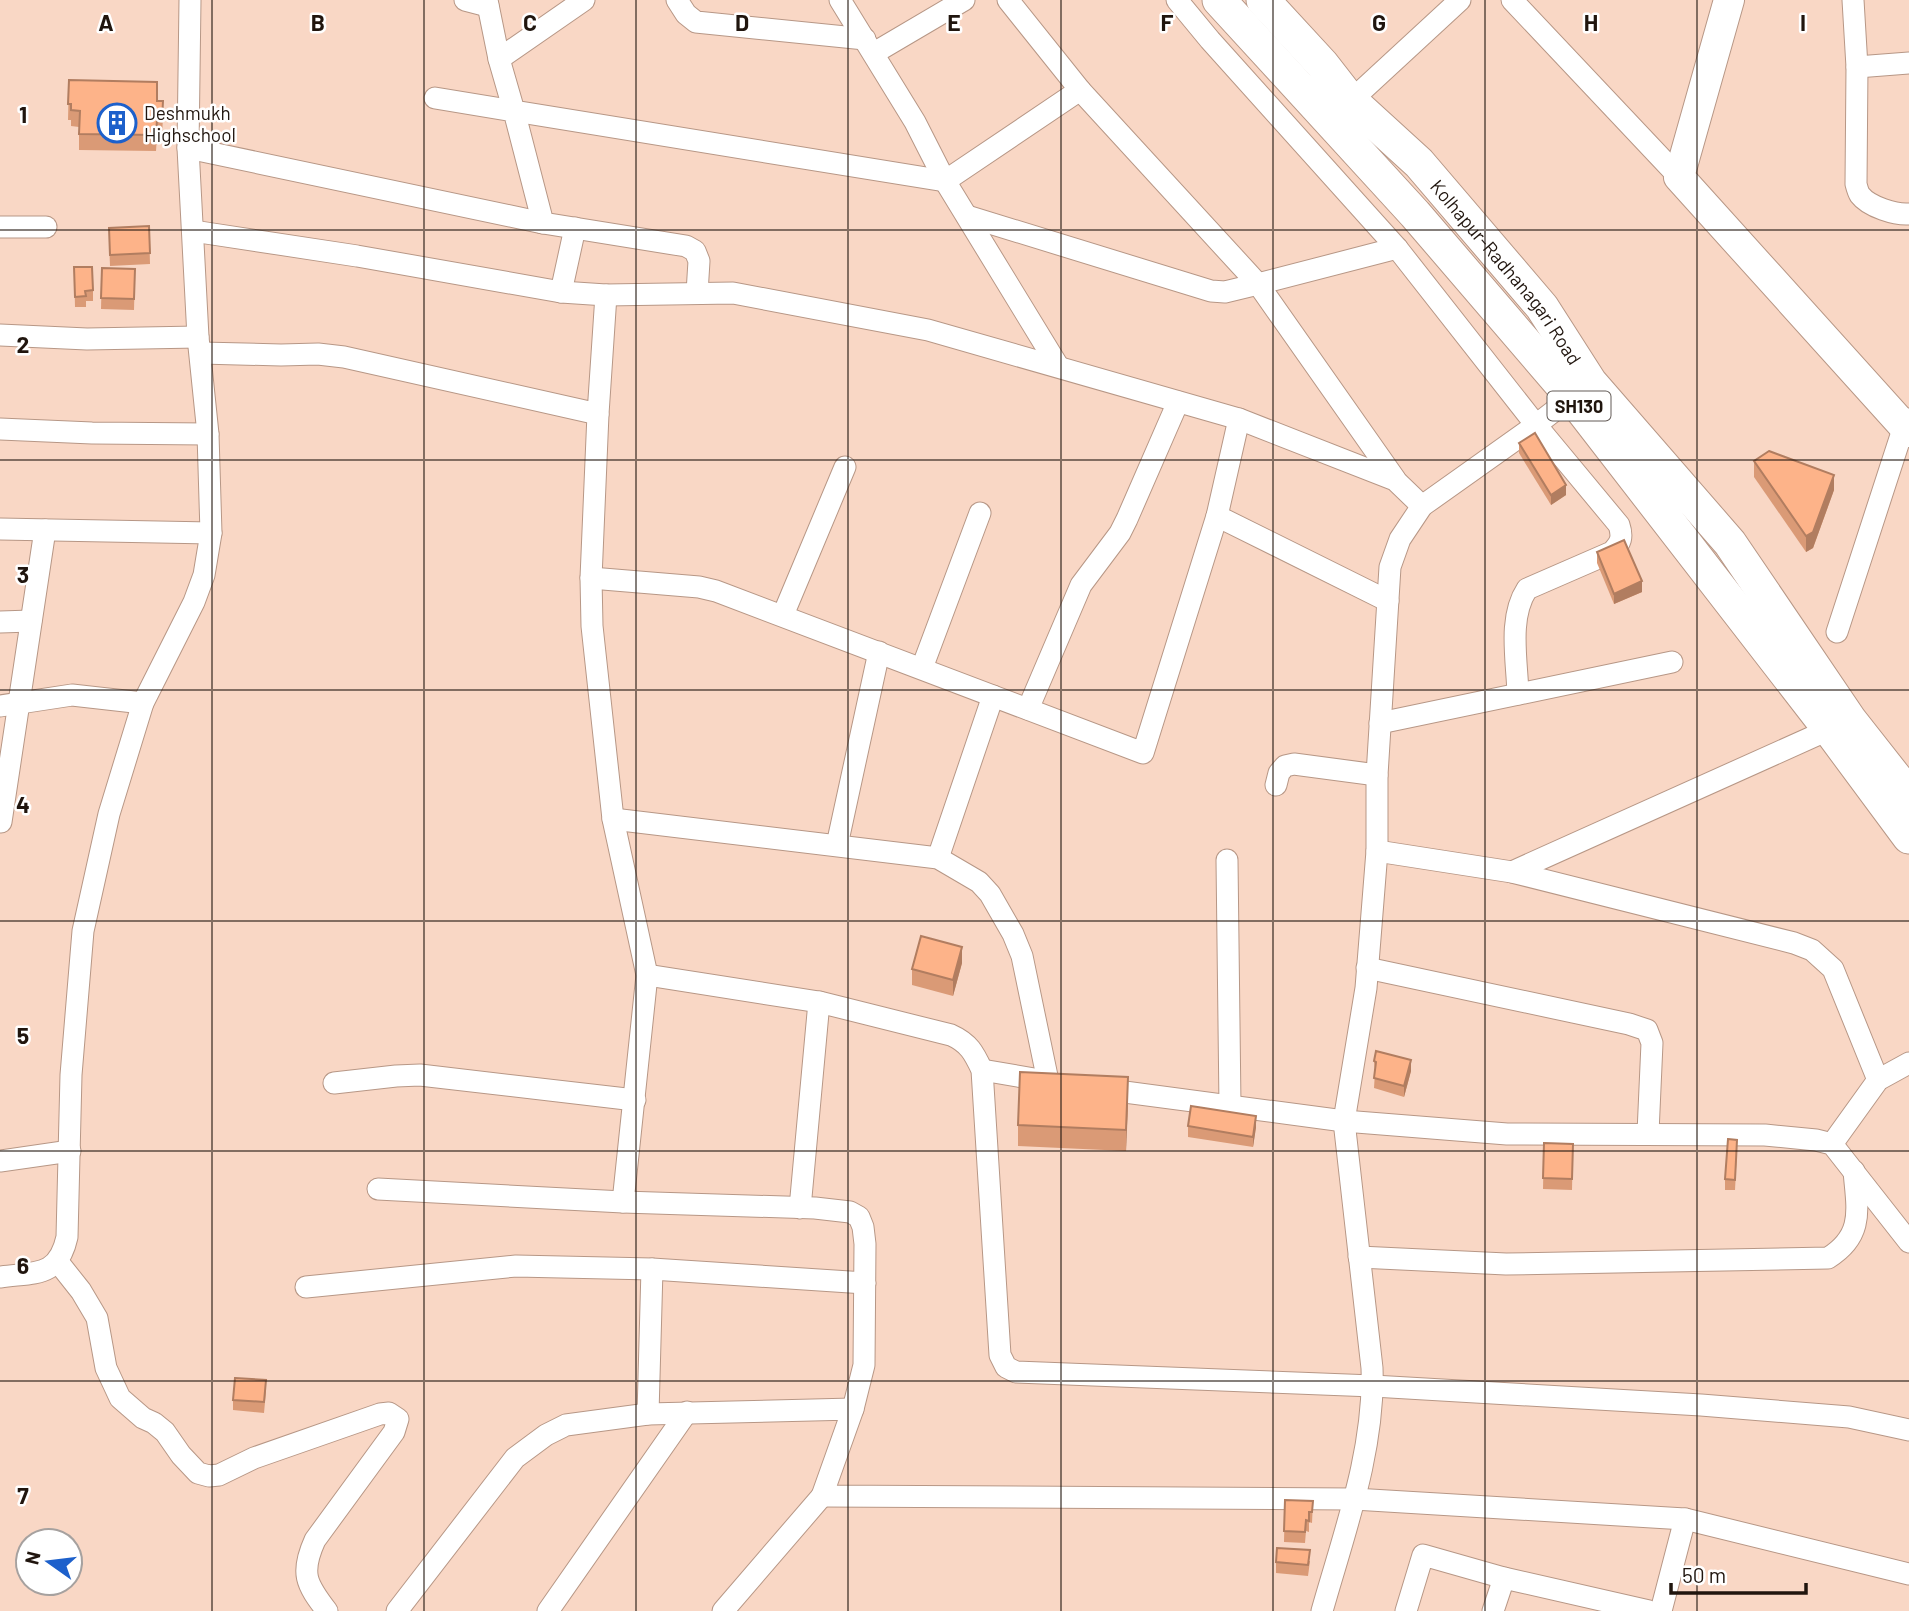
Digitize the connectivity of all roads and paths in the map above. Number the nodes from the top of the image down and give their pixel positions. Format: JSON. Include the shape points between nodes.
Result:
{"nodes":[{"id":1,"x":190,"y":0,"type":"edge"},
{"id":2,"x":465,"y":0,"type":"edge"},
{"id":3,"x":584,"y":0,"type":"edge"},
{"id":4,"x":677,"y":0,"type":"edge"},
{"id":5,"x":840,"y":0,"type":"edge"},
{"id":6,"x":964,"y":0,"type":"edge"},
{"id":7,"x":1008,"y":0,"type":"edge"},
{"id":8,"x":1177,"y":0,"type":"edge"},
{"id":9,"x":1219,"y":0,"type":"edge"},
{"id":10,"x":1263,"y":0,"type":"edge"},
{"id":11,"x":1460,"y":0,"type":"edge"},
{"id":12,"x":1512,"y":0,"type":"edge"},
{"id":13,"x":1729,"y":0,"type":"edge"},
{"id":14,"x":1853,"y":0,"type":"edge"},
{"id":15,"x":488,"y":3,"type":"edge"},
{"id":16,"x":870,"y":46,"type":"junction"},
{"id":17,"x":499,"y":59,"type":"junction"},
{"id":18,"x":1909,"y":63,"type":"edge"},
{"id":19,"x":1857,"y":66,"type":"junction"},
{"id":20,"x":1080,"y":90,"type":"junction"},
{"id":21,"x":435,"y":98,"type":"dead end"},
{"id":22,"x":514,"y":111,"type":"junction"},
{"id":23,"x":1340,"y":111,"type":"junction"},
{"id":24,"x":188,"y":148,"type":"junction"},
{"id":25,"x":1679,"y":177,"type":"junction"},
{"id":26,"x":945,"y":180,"type":"junction"},
{"id":27,"x":1909,"y":214,"type":"edge"},
{"id":28,"x":967,"y":216,"type":"junction"},
{"id":29,"x":543,"y":223,"type":"junction"},
{"id":30,"x":0,"y":227,"type":"edge"},
{"id":31,"x":46,"y":227,"type":"dead end"},
{"id":32,"x":576,"y":228,"type":"junction"},
{"id":33,"x":193,"y":231,"type":"junction"},
{"id":34,"x":1397,"y":248,"type":"junction"},
{"id":35,"x":1258,"y":284,"type":"junction"},
{"id":36,"x":561,"y":292,"type":"junction"},
{"id":37,"x":697,"y":293,"type":"junction"},
{"id":38,"x":606,"y":295,"type":"junction"},
{"id":39,"x":0,"y":335,"type":"edge"},
{"id":40,"x":200,"y":345,"type":"junction"},
{"id":41,"x":1058,"y":366,"type":"junction"},
{"id":42,"x":1581,"y":390,"type":"junction"},
{"id":43,"x":1178,"y":402,"type":"junction"},
{"id":44,"x":598,"y":414,"type":"junction"},
{"id":45,"x":1238,"y":419,"type":"junction"},
{"id":46,"x":1536,"y":425,"type":"junction"},
{"id":47,"x":1907,"y":425,"type":"edge"},
{"id":48,"x":0,"y":429,"type":"edge"},
{"id":49,"x":208,"y":433,"type":"junction"},
{"id":50,"x":845,"y":467,"type":"dead end"},
{"id":51,"x":1395,"y":480,"type":"junction"},
{"id":52,"x":1422,"y":506,"type":"junction"},
{"id":53,"x":980,"y":513,"type":"dead end"},
{"id":54,"x":1217,"y":516,"type":"junction"},
{"id":55,"x":0,"y":529,"type":"edge"},
{"id":56,"x":45,"y":530,"type":"junction"},
{"id":57,"x":211,"y":533,"type":"junction"},
{"id":58,"x":591,"y":578,"type":"junction"},
{"id":59,"x":1388,"y":601,"type":"junction"},
{"id":60,"x":783,"y":615,"type":"junction"},
{"id":61,"x":31,"y":621,"type":"junction"},
{"id":62,"x":0,"y":622,"type":"edge"},
{"id":63,"x":1837,"y":632,"type":"dead end"},
{"id":64,"x":879,"y":652,"type":"junction"},
{"id":65,"x":1672,"y":662,"type":"dead end"},
{"id":66,"x":922,"y":668,"type":"junction"},
{"id":67,"x":1518,"y":694,"type":"junction"},
{"id":68,"x":993,"y":696,"type":"junction"},
{"id":69,"x":143,"y":702,"type":"junction"},
{"id":70,"x":9,"y":705,"type":"edge"},
{"id":71,"x":1028,"y":709,"type":"junction"},
{"id":72,"x":1380,"y":723,"type":"junction"},
{"id":73,"x":1840,"y":725,"type":"junction"},
{"id":74,"x":1377,"y":775,"type":"junction"},
{"id":75,"x":1276,"y":785,"type":"dead end"},
{"id":76,"x":1909,"y":795,"type":"edge"},
{"id":77,"x":612,"y":819,"type":"junction"},
{"id":78,"x":1,"y":822,"type":"edge"},
{"id":79,"x":1909,"y":837,"type":"edge"},
{"id":80,"x":837,"y":845,"type":"junction"},
{"id":81,"x":1377,"y":851,"type":"junction"},
{"id":82,"x":938,"y":858,"type":"junction"},
{"id":83,"x":1227,"y":860,"type":"dead end"},
{"id":84,"x":1512,"y":872,"type":"junction"},
{"id":85,"x":1367,"y":968,"type":"junction"},
{"id":86,"x":647,"y":975,"type":"junction"},
{"id":87,"x":819,"y":1002,"type":"junction"},
{"id":88,"x":1909,"y":1063,"type":"edge"},
{"id":89,"x":982,"y":1070,"type":"junction"},
{"id":90,"x":1878,"y":1080,"type":"junction"},
{"id":91,"x":1048,"y":1081,"type":"junction"},
{"id":92,"x":334,"y":1083,"type":"dead end"},
{"id":93,"x":635,"y":1100,"type":"junction"},
{"id":94,"x":1230,"y":1106,"type":"junction"},
{"id":95,"x":1344,"y":1121,"type":"junction"},
{"id":96,"x":1648,"y":1133,"type":"junction"},
{"id":97,"x":1832,"y":1144,"type":"junction"},
{"id":98,"x":69,"y":1151,"type":"junction"},
{"id":99,"x":0,"y":1161,"type":"edge"},
{"id":100,"x":1854,"y":1171,"type":"junction"},
{"id":101,"x":378,"y":1189,"type":"dead end"},
{"id":102,"x":623,"y":1202,"type":"junction"},
{"id":103,"x":800,"y":1208,"type":"junction"},
{"id":104,"x":1909,"y":1242,"type":"edge"},
{"id":105,"x":1359,"y":1257,"type":"junction"},
{"id":106,"x":58,"y":1262,"type":"junction"},
{"id":107,"x":652,"y":1269,"type":"junction"},
{"id":108,"x":0,"y":1278,"type":"edge"},
{"id":109,"x":865,"y":1283,"type":"junction"},
{"id":110,"x":306,"y":1287,"type":"dead end"},
{"id":111,"x":1373,"y":1386,"type":"junction"},
{"id":112,"x":853,"y":1409,"type":"junction"},
{"id":113,"x":687,"y":1412,"type":"junction"},
{"id":114,"x":648,"y":1414,"type":"junction"},
{"id":115,"x":1909,"y":1430,"type":"edge"},
{"id":116,"x":822,"y":1496,"type":"junction"},
{"id":117,"x":1354,"y":1499,"type":"junction"},
{"id":118,"x":1685,"y":1520,"type":"junction"},
{"id":119,"x":1909,"y":1574,"type":"edge"},
{"id":120,"x":1504,"y":1578,"type":"junction"},
{"id":121,"x":1595,"y":1604,"type":"edge"},
{"id":122,"x":327,"y":1611,"type":"edge"},
{"id":123,"x":397,"y":1611,"type":"edge"},
{"id":124,"x":548,"y":1611,"type":"edge"},
{"id":125,"x":723,"y":1611,"type":"edge"},
{"id":126,"x":1322,"y":1611,"type":"edge"},
{"id":127,"x":1406,"y":1611,"type":"edge"},
{"id":128,"x":1493,"y":1611,"type":"edge"},
{"id":129,"x":1649,"y":1611,"type":"edge"},
{"id":130,"x":1661,"y":1611,"type":"edge"}],
"edges":[{"from":1,"to":24,"type":"street"},
{"from":2,"to":15,"type":"street"},
{"from":3,"to":17,"type":"street"},
{"from":4,"to":16,"type":"street","via":[[696,22]]},
{"from":5,"to":16,"type":"street"},
{"from":6,"to":16,"type":"street"},
{"from":7,"to":20,"type":"street"},
{"from":8,"to":34,"type":"street"},
{"from":9,"to":23,"type":"main road"},
{"from":10,"to":23,"type":"main road","name":"Kolhapur-Radhanagari Road","via":[[1322,64]]},
{"from":11,"to":23,"type":"street"},
{"from":12,"to":25,"type":"street"},
{"from":13,"to":25,"type":"street"},
{"from":14,"to":19,"type":"street"},
{"from":15,"to":17,"type":"street"},
{"from":16,"to":26,"type":"street"},
{"from":17,"to":22,"type":"street"},
{"from":18,"to":19,"type":"street"},
{"from":19,"to":27,"type":"street","via":[[1856,184],[1871,204]]},
{"from":20,"to":26,"type":"street"},
{"from":20,"to":35,"type":"street"},
{"from":21,"to":22,"type":"street"},
{"from":22,"to":26,"type":"street"},
{"from":22,"to":29,"type":"street"},
{"from":23,"to":42,"type":"main road","name":"Kolhapur-Radhanagari Road","via":[[1419,163],[1542,307]]},
{"from":24,"to":29,"type":"street"},
{"from":24,"to":33,"type":"street"},
{"from":25,"to":47,"type":"street"},
{"from":26,"to":28,"type":"street"},
{"from":28,"to":35,"type":"street","via":[[1211,291]]},
{"from":28,"to":41,"type":"street"},
{"from":29,"to":32,"type":"street"},
{"from":30,"to":31,"type":"street"},
{"from":32,"to":36,"type":"street"},
{"from":32,"to":37,"type":"street","via":[[686,246],[695,251],[699,261]]},
{"from":33,"to":36,"type":"street"},
{"from":33,"to":40,"type":"street"},
{"from":34,"to":35,"type":"street"},
{"from":34,"to":46,"type":"street"},
{"from":35,"to":51,"type":"street"},
{"from":36,"to":38,"type":"street"},
{"from":37,"to":38,"type":"street"},
{"from":37,"to":41,"type":"street","via":[[733,293],[928,330]]},
{"from":38,"to":44,"type":"street"},
{"from":39,"to":40,"type":"street"},
{"from":40,"to":44,"type":"street","via":[[344,357]]},
{"from":40,"to":49,"type":"street"},
{"from":41,"to":43,"type":"street"},
{"from":42,"to":46,"type":"street"},
{"from":42,"to":73,"type":"main road","name":"Kolhapur-Radhanagari Road","via":[[1730,543]]},
{"from":43,"to":45,"type":"street"},
{"from":43,"to":71,"type":"street","via":[[1120,533],[1080,585]]},
{"from":44,"to":58,"type":"street"},
{"from":45,"to":51,"type":"street"},
{"from":45,"to":54,"type":"street"},
{"from":46,"to":52,"type":"street"},
{"from":46,"to":67,"type":"street","via":[[1619,525],[1622,535],[1612,551],[1527,589],[1516,615]]},
{"from":47,"to":63,"type":"street"},
{"from":48,"to":49,"type":"street"},
{"from":49,"to":57,"type":"street"},
{"from":50,"to":60,"type":"street"},
{"from":51,"to":52,"type":"street"},
{"from":52,"to":59,"type":"street","via":[[1394,553]]},
{"from":53,"to":66,"type":"street"},
{"from":54,"to":59,"type":"street"},
{"from":54,"to":71,"type":"street","via":[[1143,753]]},
{"from":55,"to":56,"type":"street"},
{"from":56,"to":57,"type":"street"},
{"from":56,"to":61,"type":"street"},
{"from":57,"to":69,"type":"street","via":[[194,602]]},
{"from":58,"to":60,"type":"street","via":[[699,587]]},
{"from":58,"to":77,"type":"street"},
{"from":59,"to":72,"type":"street"},
{"from":60,"to":64,"type":"street"},
{"from":61,"to":62,"type":"street"},
{"from":61,"to":70,"type":"street"},
{"from":64,"to":66,"type":"street"},
{"from":64,"to":80,"type":"street"},
{"from":65,"to":67,"type":"street"},
{"from":66,"to":68,"type":"street"},
{"from":67,"to":72,"type":"street"},
{"from":68,"to":71,"type":"street"},
{"from":68,"to":82,"type":"street"},
{"from":69,"to":70,"type":"street","via":[[56,695]]},
{"from":69,"to":98,"type":"street","via":[[109,814],[83,931]]},
{"from":70,"to":78,"type":"street"},
{"from":72,"to":74,"type":"street"},
{"from":73,"to":76,"type":"main road","name":"Kolhapur-Radhanagari Road"},
{"from":73,"to":79,"type":"main road"},
{"from":73,"to":84,"type":"street"},
{"from":74,"to":75,"type":"street","via":[[1294,764],[1285,766]]},
{"from":74,"to":81,"type":"street"},
{"from":77,"to":80,"type":"street"},
{"from":77,"to":86,"type":"street"},
{"from":80,"to":82,"type":"street"},
{"from":81,"to":84,"type":"street"},
{"from":81,"to":85,"type":"street"},
{"from":82,"to":91,"type":"street","via":[[979,882],[1013,934],[1022,956]]},
{"from":83,"to":94,"type":"street"},
{"from":84,"to":90,"type":"street","via":[[1812,950],[1833,969]]},
{"from":85,"to":95,"type":"street"},
{"from":85,"to":96,"type":"street","via":[[1647,1030],[1652,1042]]},
{"from":86,"to":87,"type":"street"},
{"from":86,"to":93,"type":"street"},
{"from":87,"to":89,"type":"street","via":[[951,1035],[973,1051]]},
{"from":87,"to":103,"type":"street"},
{"from":88,"to":90,"type":"street"},
{"from":89,"to":91,"type":"street"},
{"from":89,"to":111,"type":"street","via":[[1000,1355],[1006,1367],[1028,1373]]},
{"from":90,"to":97,"type":"street"},
{"from":91,"to":94,"type":"street"},
{"from":92,"to":93,"type":"street","via":[[420,1075]]},
{"from":93,"to":102,"type":"street"},
{"from":94,"to":95,"type":"street"},
{"from":95,"to":96,"type":"street","via":[[1507,1134]]},
{"from":95,"to":105,"type":"street"},
{"from":96,"to":97,"type":"street","via":[[1765,1135]]},
{"from":97,"to":100,"type":"street"},
{"from":98,"to":99,"type":"street"},
{"from":98,"to":106,"type":"street","via":[[67,1237]]},
{"from":100,"to":104,"type":"street"},
{"from":100,"to":105,"type":"street","via":[[1857,1225],[1847,1243],[1828,1258],[1506,1264]]},
{"from":101,"to":102,"type":"street"},
{"from":102,"to":103,"type":"street"},
{"from":103,"to":109,"type":"street","via":[[850,1212],[859,1217]]},
{"from":105,"to":111,"type":"street"},
{"from":106,"to":108,"type":"street","via":[[50,1269]]},
{"from":106,"to":122,"type":"street","via":[[97,1318],[106,1368],[120,1398],[165,1432],[198,1473],[219,1475],[380,1414],[398,1419],[394,1432],[308,1554],[306,1580]]},
{"from":107,"to":109,"type":"street"},
{"from":107,"to":110,"type":"street","via":[[516,1266]]},
{"from":107,"to":114,"type":"street"},
{"from":109,"to":112,"type":"street","via":[[864,1364]]},
{"from":111,"to":115,"type":"street","via":[[1849,1417]]},
{"from":111,"to":117,"type":"street"},
{"from":112,"to":113,"type":"street"},
{"from":112,"to":116,"type":"street"},
{"from":113,"to":114,"type":"street"},
{"from":113,"to":124,"type":"street"},
{"from":114,"to":123,"type":"street","via":[[566,1425],[515,1458]]},
{"from":116,"to":117,"type":"street"},
{"from":116,"to":125,"type":"street"},
{"from":117,"to":118,"type":"street"},
{"from":117,"to":126,"type":"street"},
{"from":118,"to":119,"type":"street"},
{"from":118,"to":130,"type":"street"},
{"from":120,"to":121,"type":"street"},
{"from":120,"to":127,"type":"street","via":[[1423,1555]]},
{"from":120,"to":128,"type":"street"},
{"from":121,"to":129,"type":"street"}]}
